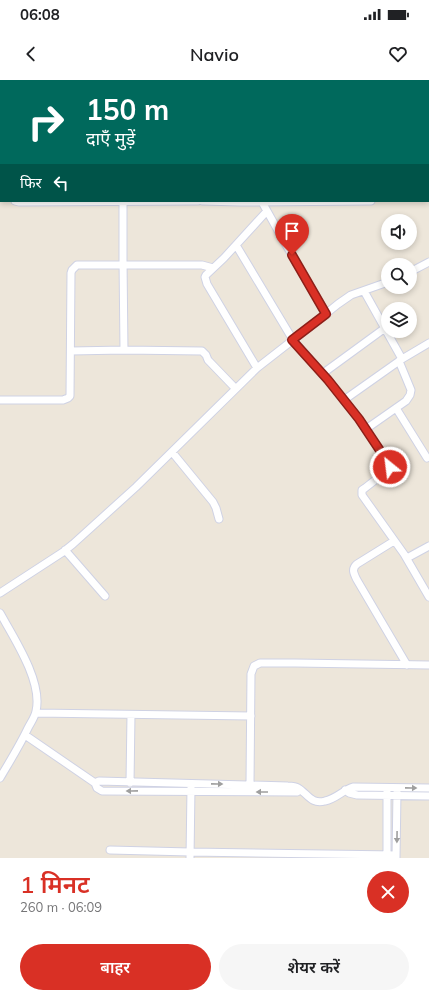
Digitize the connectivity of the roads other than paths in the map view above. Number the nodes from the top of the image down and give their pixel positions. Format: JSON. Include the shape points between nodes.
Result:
{"nodes":[{"id":1,"x":123,"y":202,"type":"edge"},
{"id":2,"x":240,"y":202,"type":"edge"},
{"id":3,"x":262,"y":202,"type":"edge"},
{"id":4,"x":267,"y":211,"type":"junction"},
{"id":5,"x":236,"y":245,"type":"junction"},
{"id":6,"x":429,"y":262,"type":"edge"},
{"id":7,"x":123,"y":265,"type":"junction"},
{"id":8,"x":213,"y":268,"type":"junction"},
{"id":9,"x":417,"y":268,"type":"edge"},
{"id":10,"x":381,"y":284,"type":"edge"},
{"id":11,"x":364,"y":290,"type":"junction"},
{"id":12,"x":326,"y":314,"type":"junction"},
{"id":13,"x":381,"y":321,"type":"edge"},
{"id":14,"x":381,"y":331,"type":"edge"},
{"id":15,"x":390,"y":338,"type":"edge"},
{"id":16,"x":292,"y":340,"type":"junction"},
{"id":17,"x":429,"y":344,"type":"edge"},
{"id":18,"x":124,"y":350,"type":"junction"},
{"id":19,"x":71,"y":351,"type":"junction"},
{"id":20,"x":400,"y":360,"type":"junction"},
{"id":21,"x":257,"y":368,"type":"junction"},
{"id":22,"x":322,"y":374,"type":"junction"},
{"id":23,"x":235,"y":388,"type":"junction"},
{"id":24,"x":0,"y":400,"type":"edge"},
{"id":25,"x":344,"y":400,"type":"junction"},
{"id":26,"x":396,"y":408,"type":"junction"},
{"id":27,"x":366,"y":429,"type":"junction"},
{"id":28,"x":172,"y":452,"type":"junction"},
{"id":29,"x":427,"y":458,"type":"dead end"},
{"id":30,"x":219,"y":519,"type":"dead end"},
{"id":31,"x":394,"y":541,"type":"junction"},
{"id":32,"x":429,"y":546,"type":"edge"},
{"id":33,"x":65,"y":550,"type":"junction"},
{"id":34,"x":407,"y":558,"type":"junction"},
{"id":35,"x":0,"y":593,"type":"edge"},
{"id":36,"x":105,"y":596,"type":"dead end"},
{"id":37,"x":429,"y":596,"type":"edge"},
{"id":38,"x":0,"y":613,"type":"edge"},
{"id":39,"x":406,"y":665,"type":"junction"},
{"id":40,"x":429,"y":665,"type":"edge"},
{"id":41,"x":36,"y":713,"type":"junction"},
{"id":42,"x":131,"y":715,"type":"junction"},
{"id":43,"x":251,"y":716,"type":"junction"},
{"id":44,"x":25,"y":735,"type":"junction"},
{"id":45,"x":0,"y":778,"type":"edge"},
{"id":46,"x":130,"y":782,"type":"junction"},
{"id":47,"x":95,"y":783,"type":"junction"},
{"id":48,"x":191,"y":783,"type":"junction"},
{"id":49,"x":250,"y":784,"type":"junction"},
{"id":50,"x":387,"y":787,"type":"junction"},
{"id":51,"x":397,"y":787,"type":"junction"},
{"id":52,"x":429,"y":788,"type":"edge"},
{"id":53,"x":300,"y":790,"type":"junction"},
{"id":54,"x":345,"y":790,"type":"junction"},
{"id":55,"x":191,"y":792,"type":"junction"},
{"id":56,"x":388,"y":796,"type":"junction"},
{"id":57,"x":397,"y":796,"type":"junction"},
{"id":58,"x":429,"y":796,"type":"edge"},
{"id":59,"x":110,"y":850,"type":"dead end"},
{"id":60,"x":134,"y":854,"type":"edge"},
{"id":61,"x":190,"y":855,"type":"edge"},
{"id":62,"x":249,"y":855,"type":"edge"},
{"id":63,"x":387,"y":856,"type":"edge"},
{"id":64,"x":396,"y":856,"type":"edge"}],
"edges":[{"from":1,"to":7,"type":"street"},
{"from":2,"to":3,"type":"street"},
{"from":3,"to":4,"type":"street"},
{"from":4,"to":5,"type":"street"},
{"from":4,"to":12,"type":"street"},
{"from":5,"to":8,"type":"street"},
{"from":5,"to":16,"type":"street"},
{"from":6,"to":9,"type":"street"},
{"from":7,"to":8,"type":"street","via":[[202,265]]},
{"from":7,"to":18,"type":"street"},
{"from":7,"to":19,"type":"street","via":[[81,264],[72,270]]},
{"from":8,"to":21,"type":"street","via":[[206,275],[205,281]]},
{"from":10,"to":11,"type":"street"},
{"from":11,"to":12,"type":"street","via":[[352,295]]},
{"from":11,"to":13,"type":"street"},
{"from":12,"to":16,"type":"street"},
{"from":14,"to":22,"type":"street"},
{"from":15,"to":20,"type":"street"},
{"from":16,"to":21,"type":"street"},
{"from":16,"to":22,"type":"street"},
{"from":17,"to":20,"type":"street"},
{"from":18,"to":19,"type":"street"},
{"from":18,"to":23,"type":"street","via":[[202,351]]},
{"from":19,"to":24,"type":"street","via":[[71,393],[68,398]]},
{"from":20,"to":25,"type":"street"},
{"from":20,"to":26,"type":"street","via":[[411,393],[408,399]]},
{"from":21,"to":23,"type":"street"},
{"from":22,"to":25,"type":"street"},
{"from":23,"to":28,"type":"street"},
{"from":25,"to":27,"type":"street"},
{"from":26,"to":27,"type":"street"},
{"from":26,"to":29,"type":"street"},
{"from":27,"to":31,"type":"street","via":[[390,467],[362,493]]},
{"from":28,"to":30,"type":"street","via":[[213,502]]},
{"from":28,"to":33,"type":"street"},
{"from":31,"to":34,"type":"street"},
{"from":31,"to":39,"type":"street","via":[[353,569]]},
{"from":32,"to":34,"type":"street"},
{"from":33,"to":35,"type":"street"},
{"from":33,"to":36,"type":"street"},
{"from":34,"to":37,"type":"street"},
{"from":38,"to":41,"type":"street","via":[[25,660],[37,690]]},
{"from":39,"to":40,"type":"street"},
{"from":39,"to":43,"type":"street","via":[[256,664],[251,674]]},
{"from":41,"to":42,"type":"street"},
{"from":41,"to":44,"type":"street"},
{"from":42,"to":43,"type":"street"},
{"from":42,"to":46,"type":"street"},
{"from":43,"to":49,"type":"street"},
{"from":44,"to":45,"type":"street"},
{"from":44,"to":47,"type":"street"},
{"from":46,"to":47,"type":"street"},
{"from":46,"to":48,"type":"street"},
{"from":55,"to":47,"type":"street","one_way":true,"via":[[106,791],[99,790]]},
{"from":48,"to":49,"type":"street","one_way":true},
{"from":48,"to":55,"type":"street"},
{"from":49,"to":53,"type":"street","via":[[288,786]]},
{"from":50,"to":51,"type":"street"},
{"from":50,"to":54,"type":"street","via":[[357,786]]},
{"from":50,"to":56,"type":"street"},
{"from":51,"to":52,"type":"street","one_way":true},
{"from":51,"to":57,"type":"street"},
{"from":53,"to":54,"type":"street","via":[[311,799],[321,802],[334,798]]},
{"from":53,"to":55,"type":"street","one_way":true},
{"from":54,"to":56,"type":"street","via":[[357,795]]},
{"from":55,"to":61,"type":"street"},
{"from":56,"to":57,"type":"street"},
{"from":56,"to":63,"type":"street"},
{"from":57,"to":58,"type":"street"},
{"from":57,"to":64,"type":"street","one_way":true},
{"from":59,"to":60,"type":"street"},
{"from":60,"to":61,"type":"street"},
{"from":61,"to":62,"type":"street"},
{"from":62,"to":63,"type":"street"},
{"from":63,"to":64,"type":"street"}]}
